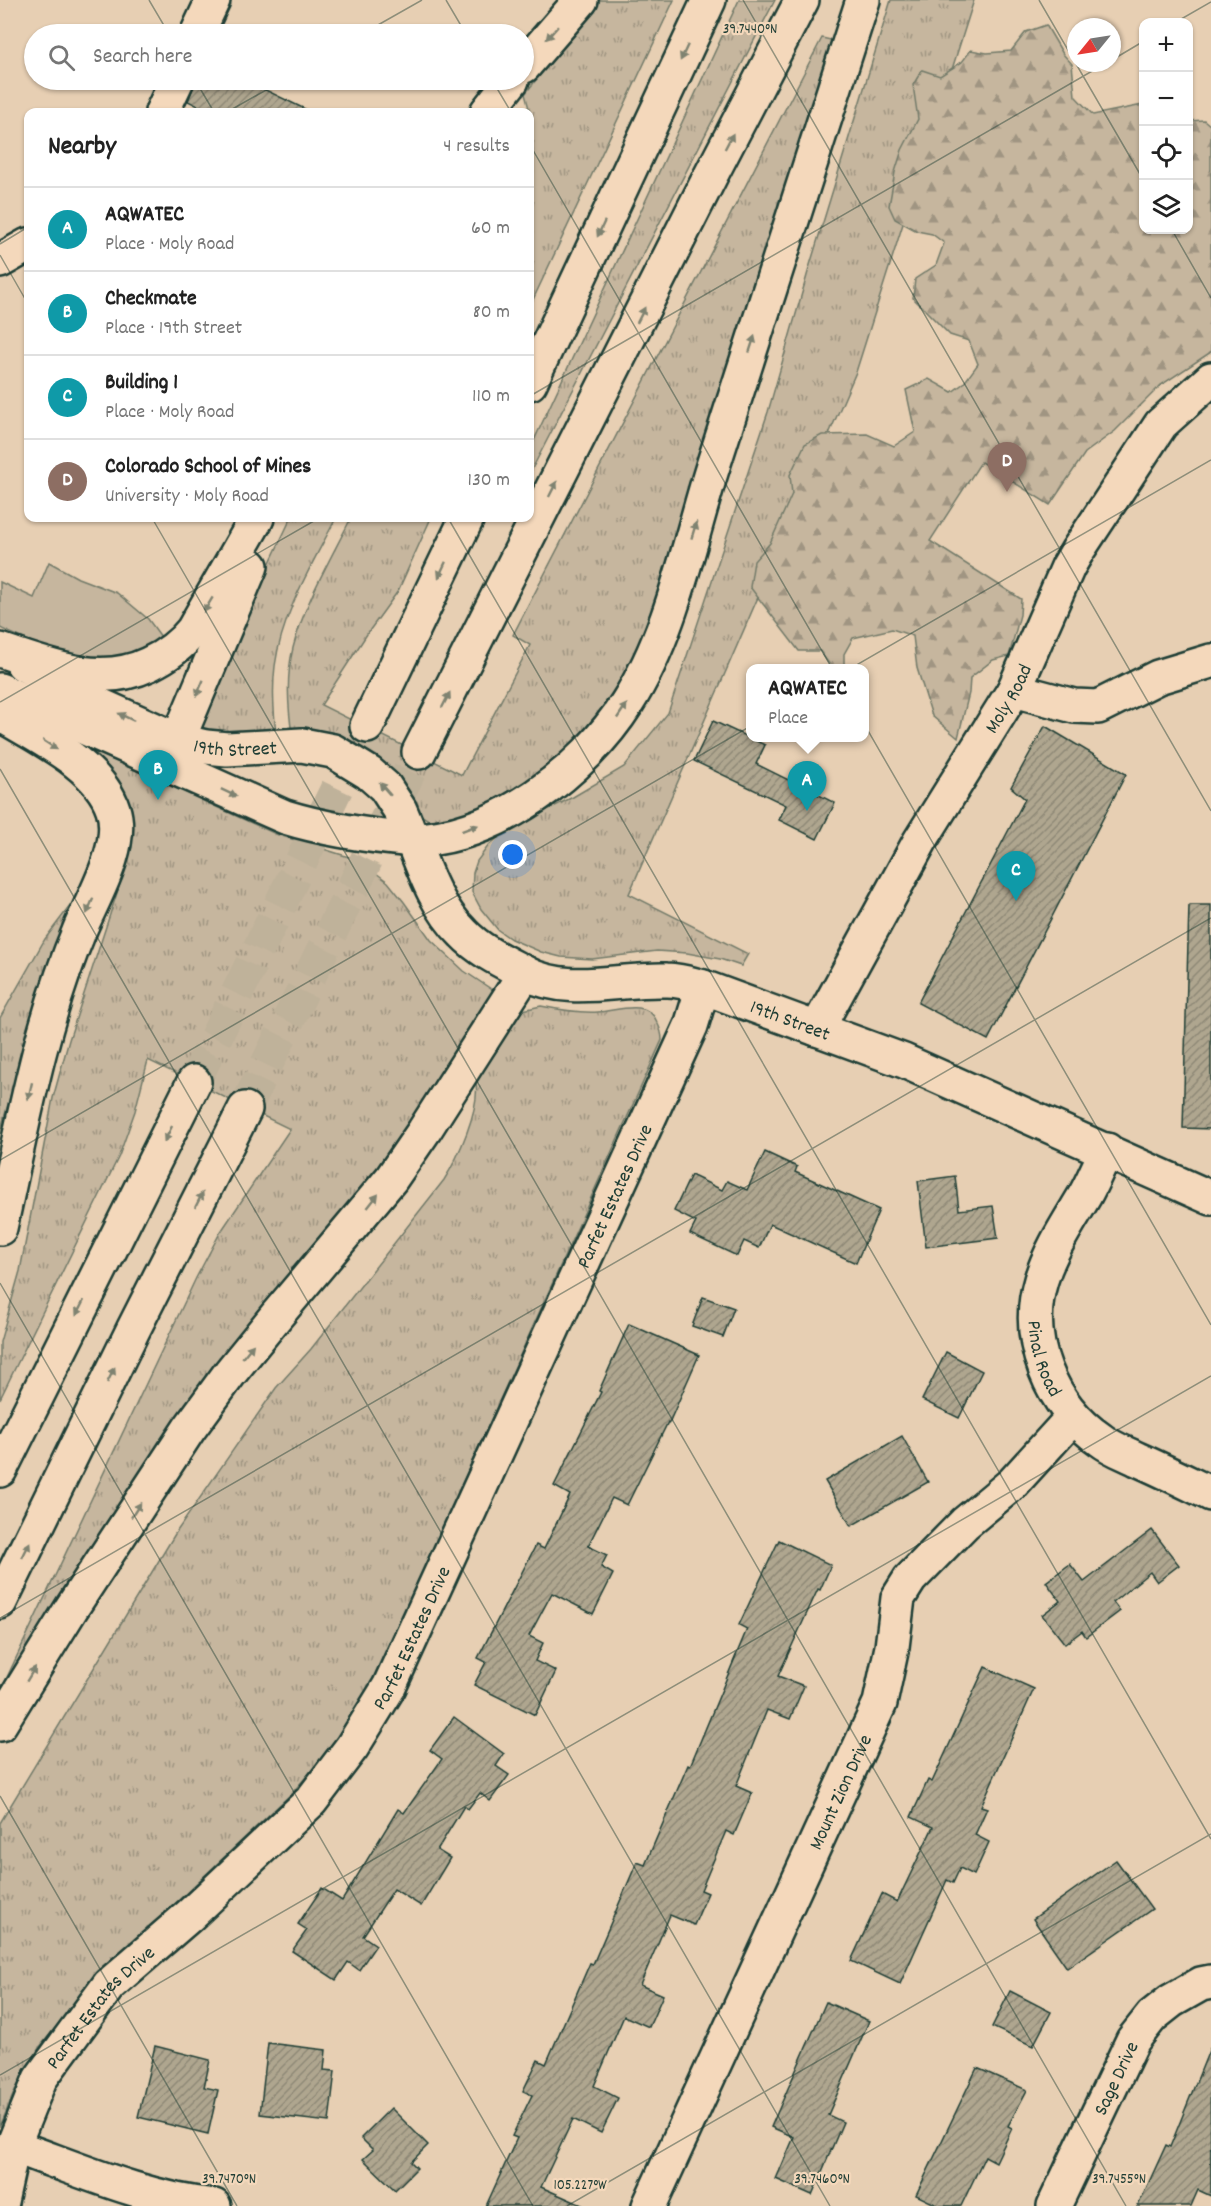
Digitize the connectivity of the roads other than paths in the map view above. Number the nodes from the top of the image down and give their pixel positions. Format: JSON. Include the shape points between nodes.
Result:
{"nodes":[{"id":1,"x":213,"y":0,"type":"edge"},
{"id":2,"x":581,"y":0,"type":"edge"},
{"id":3,"x":709,"y":0,"type":"edge"},
{"id":4,"x":802,"y":0,"type":"edge"},
{"id":5,"x":863,"y":0,"type":"edge"},
{"id":6,"x":202,"y":24,"type":"edge"},
{"id":7,"x":534,"y":54,"type":"edge"},
{"id":8,"x":172,"y":90,"type":"edge"},
{"id":9,"x":504,"y":90,"type":"edge"},
{"id":10,"x":164,"y":108,"type":"edge"},
{"id":11,"x":490,"y":108,"type":"edge"},
{"id":12,"x":24,"y":247,"type":"edge"},
{"id":13,"x":0,"y":261,"type":"edge"},
{"id":14,"x":534,"y":374,"type":"edge"},
{"id":15,"x":1211,"y":380,"type":"edge"},
{"id":16,"x":255,"y":522,"type":"edge"},
{"id":17,"x":269,"y":522,"type":"edge"},
{"id":18,"x":465,"y":522,"type":"edge"},
{"id":19,"x":0,"y":650,"type":"edge"},
{"id":20,"x":1211,"y":661,"type":"edge"},
{"id":21,"x":0,"y":690,"type":"edge"},
{"id":22,"x":1014,"y":690,"type":"junction"},
{"id":23,"x":0,"y":714,"type":"edge"},
{"id":24,"x":367,"y":726,"type":"tunnel mouth"},
{"id":25,"x":420,"y":753,"type":"tunnel mouth"},
{"id":26,"x":181,"y":756,"type":"junction"},
{"id":27,"x":413,"y":840,"type":"junction"},
{"id":28,"x":525,"y":973,"type":"junction"},
{"id":29,"x":703,"y":987,"type":"junction"},
{"id":30,"x":817,"y":1029,"type":"junction"},
{"id":31,"x":194,"y":1082,"type":"tunnel mouth"},
{"id":32,"x":245,"y":1109,"type":"tunnel mouth"},
{"id":33,"x":1107,"y":1150,"type":"junction"},
{"id":34,"x":1211,"y":1198,"type":"edge"},
{"id":35,"x":0,"y":1228,"type":"edge"},
{"id":36,"x":1073,"y":1417,"type":"junction"},
{"id":37,"x":0,"y":1470,"type":"edge"},
{"id":38,"x":1211,"y":1494,"type":"edge"},
{"id":39,"x":0,"y":1602,"type":"edge"},
{"id":40,"x":0,"y":1724,"type":"edge"},
{"id":41,"x":1211,"y":1982,"type":"edge"},
{"id":42,"x":13,"y":2146,"type":"junction"},
{"id":43,"x":0,"y":2206,"type":"edge"},
{"id":44,"x":214,"y":2206,"type":"edge"},
{"id":45,"x":649,"y":2206,"type":"edge"},
{"id":46,"x":1054,"y":2206,"type":"edge"}],
"edges":[{"from":1,"to":6,"type":"main road"},
{"from":2,"to":7,"type":"main road","one_way":true},
{"from":3,"to":14,"type":"main road","one_way":true},
{"from":25,"to":4,"type":"main road","one_way":true},
{"from":27,"to":5,"type":"main road","one_way":true,"via":[[453,834],[482,824],[560,777],[612,725],[642,676],[674,595]]},
{"from":8,"to":10,"type":"main road"},
{"from":9,"to":11,"type":"main road"},
{"from":12,"to":13,"type":"main road"},
{"from":15,"to":22,"type":"main road","name":"Moly Road","via":[[1161,424],[1078,550]]},
{"from":16,"to":19,"type":"main road","one_way":true,"via":[[193,630],[155,661],[124,673],[89,675]]},
{"from":17,"to":26,"type":"main road","one_way":true},
{"from":18,"to":24,"type":"main road","one_way":true},
{"from":26,"to":19,"type":"main road","name":"19th Street","one_way":true},
{"from":20,"to":22,"type":"main road","via":[[1158,677],[1098,707],[1074,706]]},
{"from":21,"to":26,"type":"main road","name":"19th Street"},
{"from":22,"to":30,"type":"main road","name":"Moly Road","via":[[920,841]]},
{"from":23,"to":35,"type":"main road","one_way":true,"via":[[84,769],[110,799],[117,825],[112,854],[46,1027]]},
{"from":26,"to":27,"type":"main road","name":"19th Street","one_way":true,"via":[[240,798],[296,820],[363,835]]},
{"from":27,"to":26,"type":"main road","name":"19th Street","one_way":true,"via":[[385,788],[333,751],[302,745],[206,747]]},
{"from":27,"to":28,"type":"main road","name":"19th Street","via":[[440,903],[456,925],[479,946]]},
{"from":28,"to":29,"type":"main road","name":"19th Street","via":[[552,983],[578,986],[656,979]]},
{"from":40,"to":28,"type":"main road","one_way":true,"via":[[189,1430],[230,1373],[391,1179]]},
{"from":29,"to":30,"type":"main road","name":"19th Street"},
{"from":29,"to":42,"type":"main road","name":"Parfet Estates Drive","via":[[691,1026],[389,1687],[352,1747],[310,1801],[190,1915],[108,1985],[40,2079]]},
{"from":30,"to":33,"type":"main road","name":"19th Street","via":[[904,1061]]},
{"from":31,"to":37,"type":"main road","one_way":true},
{"from":39,"to":32,"type":"main road","one_way":true},
{"from":33,"to":34,"type":"main road","name":"19th Street"},
{"from":33,"to":36,"type":"main road","name":"Pinal Road","via":[[1052,1252],[1041,1281],[1036,1311],[1044,1369]]},
{"from":36,"to":38,"type":"main road","name":"Pinal Road","via":[[1101,1441]]},
{"from":36,"to":45,"type":"main road","name":"Mount Zion Drive","via":[[1013,1483],[965,1523],[910,1579],[898,1598],[880,1703]]},
{"from":41,"to":46,"type":"main road","name":"Sage Drive","via":[[1171,2001],[1152,2016],[1133,2040]]},
{"from":42,"to":43,"type":"main road","name":"Parfet Estates Drive"},
{"from":42,"to":44,"type":"main road","via":[[129,2187]]}]}
